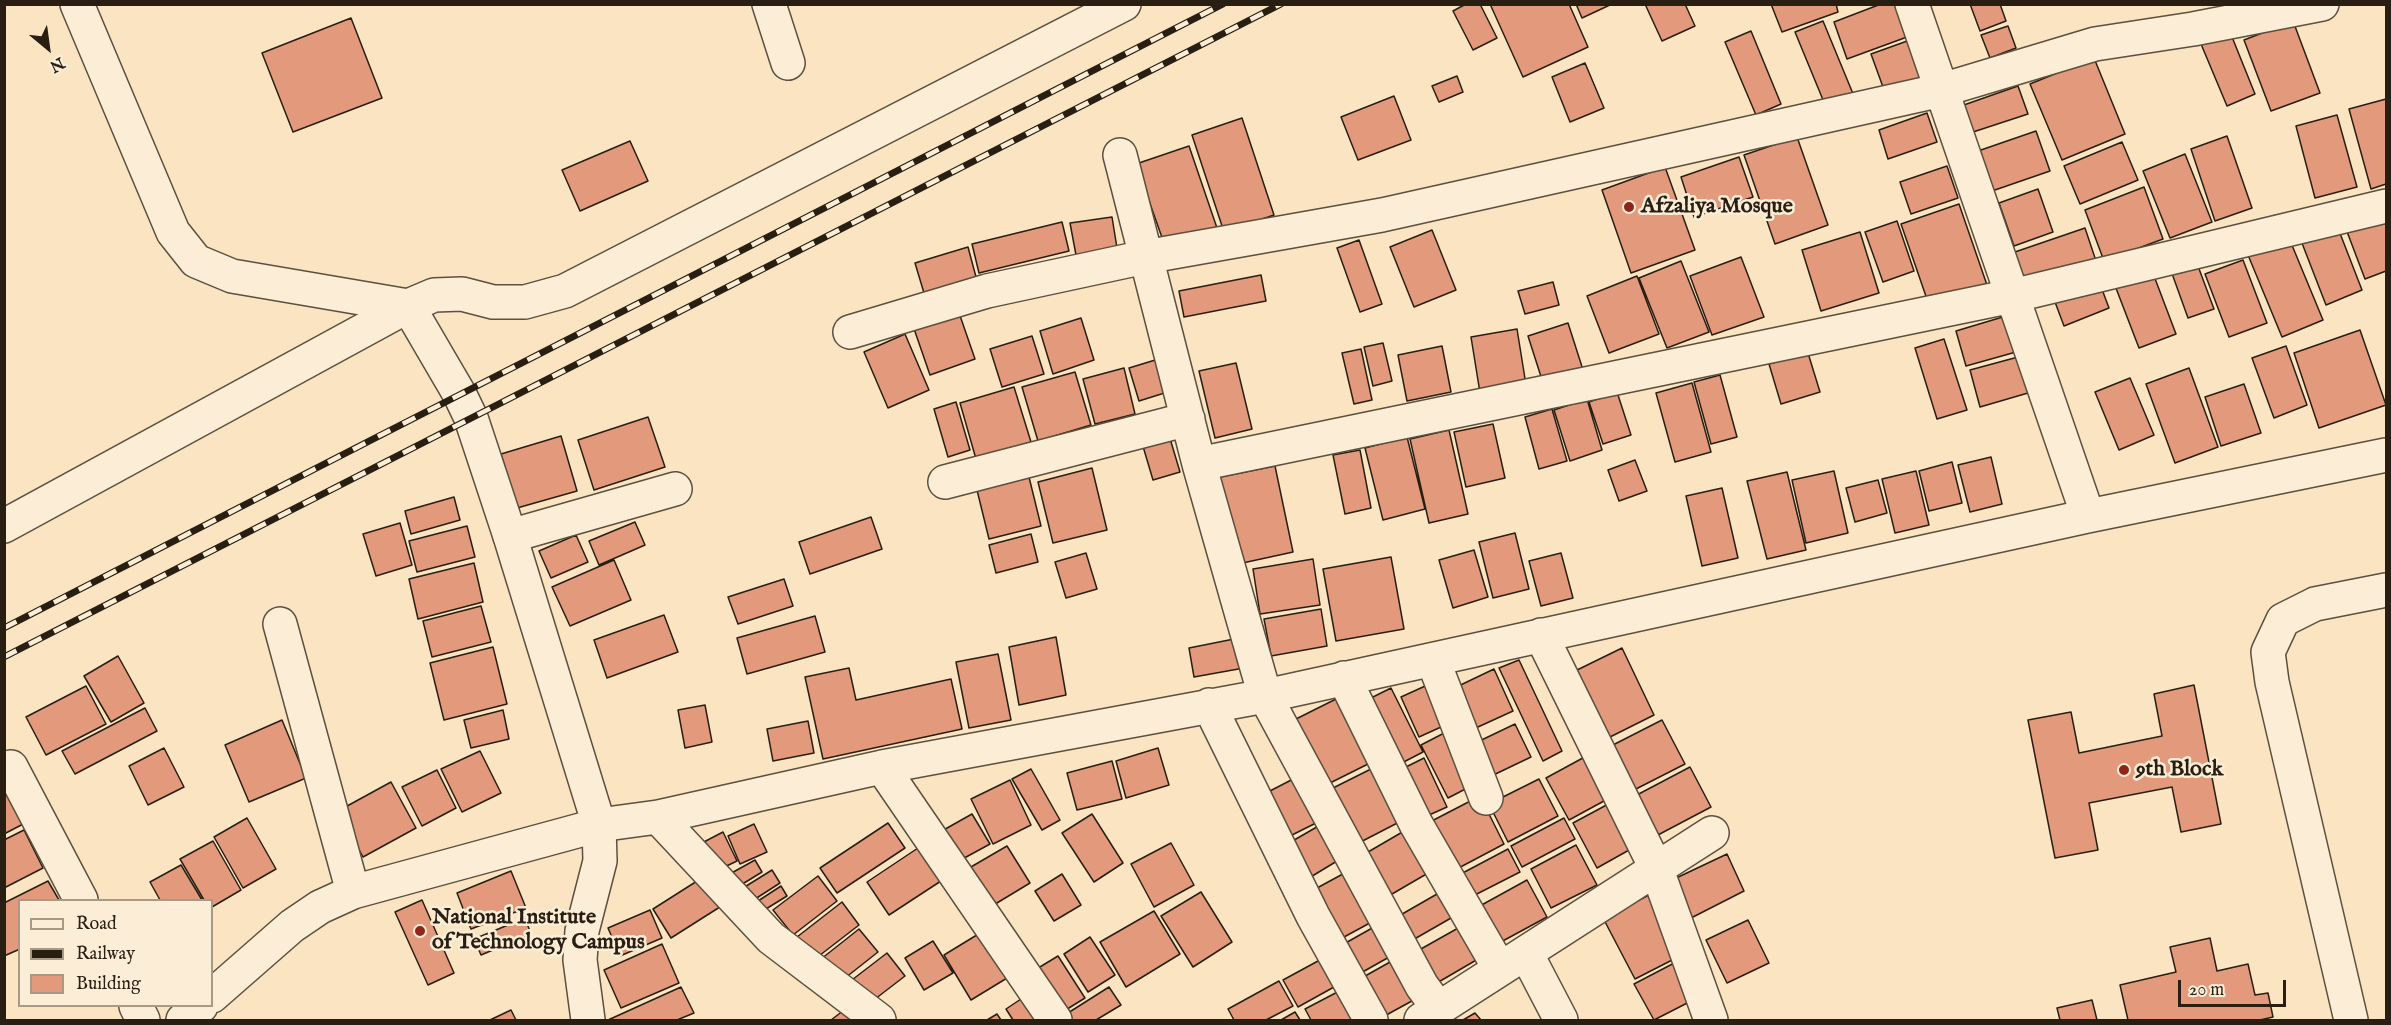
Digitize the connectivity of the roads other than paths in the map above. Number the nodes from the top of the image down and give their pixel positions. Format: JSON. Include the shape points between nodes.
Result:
{"nodes":[{"id":1,"x":77,"y":4,"type":"edge"},
{"id":2,"x":769,"y":4,"type":"edge"},
{"id":3,"x":1124,"y":4,"type":"edge"},
{"id":4,"x":1912,"y":4,"type":"edge"},
{"id":5,"x":2322,"y":4,"type":"edge"},
{"id":6,"x":788,"y":63,"type":"dead end"},
{"id":7,"x":1942,"y":90,"type":"junction"},
{"id":8,"x":1120,"y":154,"type":"dead end"},
{"id":9,"x":2386,"y":206,"type":"edge"},
{"id":10,"x":1146,"y":256,"type":"junction"},
{"id":11,"x":2012,"y":296,"type":"junction"},
{"id":12,"x":408,"y":306,"type":"junction"},
{"id":13,"x":850,"y":332,"type":"dead end"},
{"id":14,"x":1188,"y":419,"type":"junction"},
{"id":15,"x":2386,"y":455,"type":"edge"},
{"id":16,"x":1199,"y":464,"type":"junction"},
{"id":17,"x":945,"y":482,"type":"dead end"},
{"id":18,"x":675,"y":489,"type":"dead end"},
{"id":19,"x":2088,"y":516,"type":"junction"},
{"id":20,"x":4,"y":526,"type":"edge"},
{"id":21,"x":510,"y":536,"type":"junction"},
{"id":22,"x":2386,"y":590,"type":"edge"},
{"id":23,"x":280,"y":624,"type":"dead end"},
{"id":24,"x":1541,"y":635,"type":"junction"},
{"id":25,"x":1433,"y":660,"type":"junction"},
{"id":26,"x":1344,"y":678,"type":"junction"},
{"id":27,"x":1265,"y":696,"type":"junction"},
{"id":28,"x":1209,"y":705,"type":"junction"},
{"id":29,"x":882,"y":766,"type":"junction"},
{"id":30,"x":11,"y":767,"type":"dead end"},
{"id":31,"x":1486,"y":798,"type":"dead end"},
{"id":32,"x":658,"y":817,"type":"junction"},
{"id":33,"x":598,"y":825,"type":"junction"},
{"id":34,"x":1712,"y":833,"type":"dead end"},
{"id":35,"x":1657,"y":870,"type":"junction"},
{"id":36,"x":353,"y":892,"type":"junction"},
{"id":37,"x":80,"y":899,"type":"edge"},
{"id":38,"x":1513,"y":961,"type":"junction"},
{"id":39,"x":213,"y":995,"type":"edge"},
{"id":40,"x":199,"y":1007,"type":"edge"},
{"id":41,"x":1430,"y":1015,"type":"edge"},
{"id":42,"x":183,"y":1020,"type":"edge"},
{"id":43,"x":588,"y":1020,"type":"edge"},
{"id":44,"x":879,"y":1020,"type":"edge"},
{"id":45,"x":1055,"y":1020,"type":"edge"},
{"id":46,"x":1371,"y":1020,"type":"edge"},
{"id":47,"x":1561,"y":1020,"type":"edge"},
{"id":48,"x":1711,"y":1020,"type":"edge"},
{"id":49,"x":2351,"y":1020,"type":"edge"}],
"edges":[{"from":1,"to":12,"type":"street","via":[[173,232],[196,261],[232,276]]},
{"from":2,"to":6,"type":"street"},
{"from":3,"to":12,"type":"street","via":[[565,291],[525,302],[493,302],[462,294],[434,295]]},
{"from":4,"to":7,"type":"street"},
{"from":5,"to":7,"type":"street","via":[[2095,44]]},
{"from":7,"to":10,"type":"street","via":[[1382,215]]},
{"from":7,"to":11,"type":"street"},
{"from":8,"to":10,"type":"street"},
{"from":9,"to":11,"type":"street"},
{"from":10,"to":13,"type":"street","via":[[987,291]]},
{"from":10,"to":14,"type":"street"},
{"from":11,"to":16,"type":"street"},
{"from":11,"to":19,"type":"street"},
{"from":12,"to":20,"type":"street"},
{"from":12,"to":21,"type":"street","via":[[471,418]]},
{"from":14,"to":16,"type":"street"},
{"from":14,"to":17,"type":"street"},
{"from":15,"to":19,"type":"street"},
{"from":16,"to":27,"type":"street"},
{"from":18,"to":21,"type":"street"},
{"from":19,"to":24,"type":"street"},
{"from":21,"to":33,"type":"street"},
{"from":22,"to":49,"type":"street","via":[[2315,604],[2283,620],[2268,652]]},
{"from":23,"to":36,"type":"street"},
{"from":24,"to":25,"type":"street"},
{"from":24,"to":35,"type":"street"},
{"from":25,"to":26,"type":"street"},
{"from":25,"to":31,"type":"street"},
{"from":26,"to":27,"type":"street"},
{"from":26,"to":38,"type":"street","via":[[1416,824]]},
{"from":27,"to":28,"type":"street"},
{"from":27,"to":41,"type":"street","via":[[1422,986]]},
{"from":28,"to":29,"type":"street"},
{"from":28,"to":46,"type":"street","via":[[1312,916]]},
{"from":29,"to":32,"type":"street"},
{"from":29,"to":45,"type":"street"},
{"from":30,"to":37,"type":"street"},
{"from":32,"to":33,"type":"street"},
{"from":32,"to":44,"type":"street","via":[[771,938]]},
{"from":33,"to":36,"type":"street"},
{"from":33,"to":43,"type":"street","via":[[600,861],[582,931],[580,960]]},
{"from":34,"to":35,"type":"street"},
{"from":35,"to":38,"type":"street"},
{"from":35,"to":48,"type":"street"},
{"from":36,"to":39,"type":"street","via":[[292,926]]},
{"from":38,"to":41,"type":"street"},
{"from":38,"to":47,"type":"street"},
{"from":40,"to":42,"type":"street"}]}
